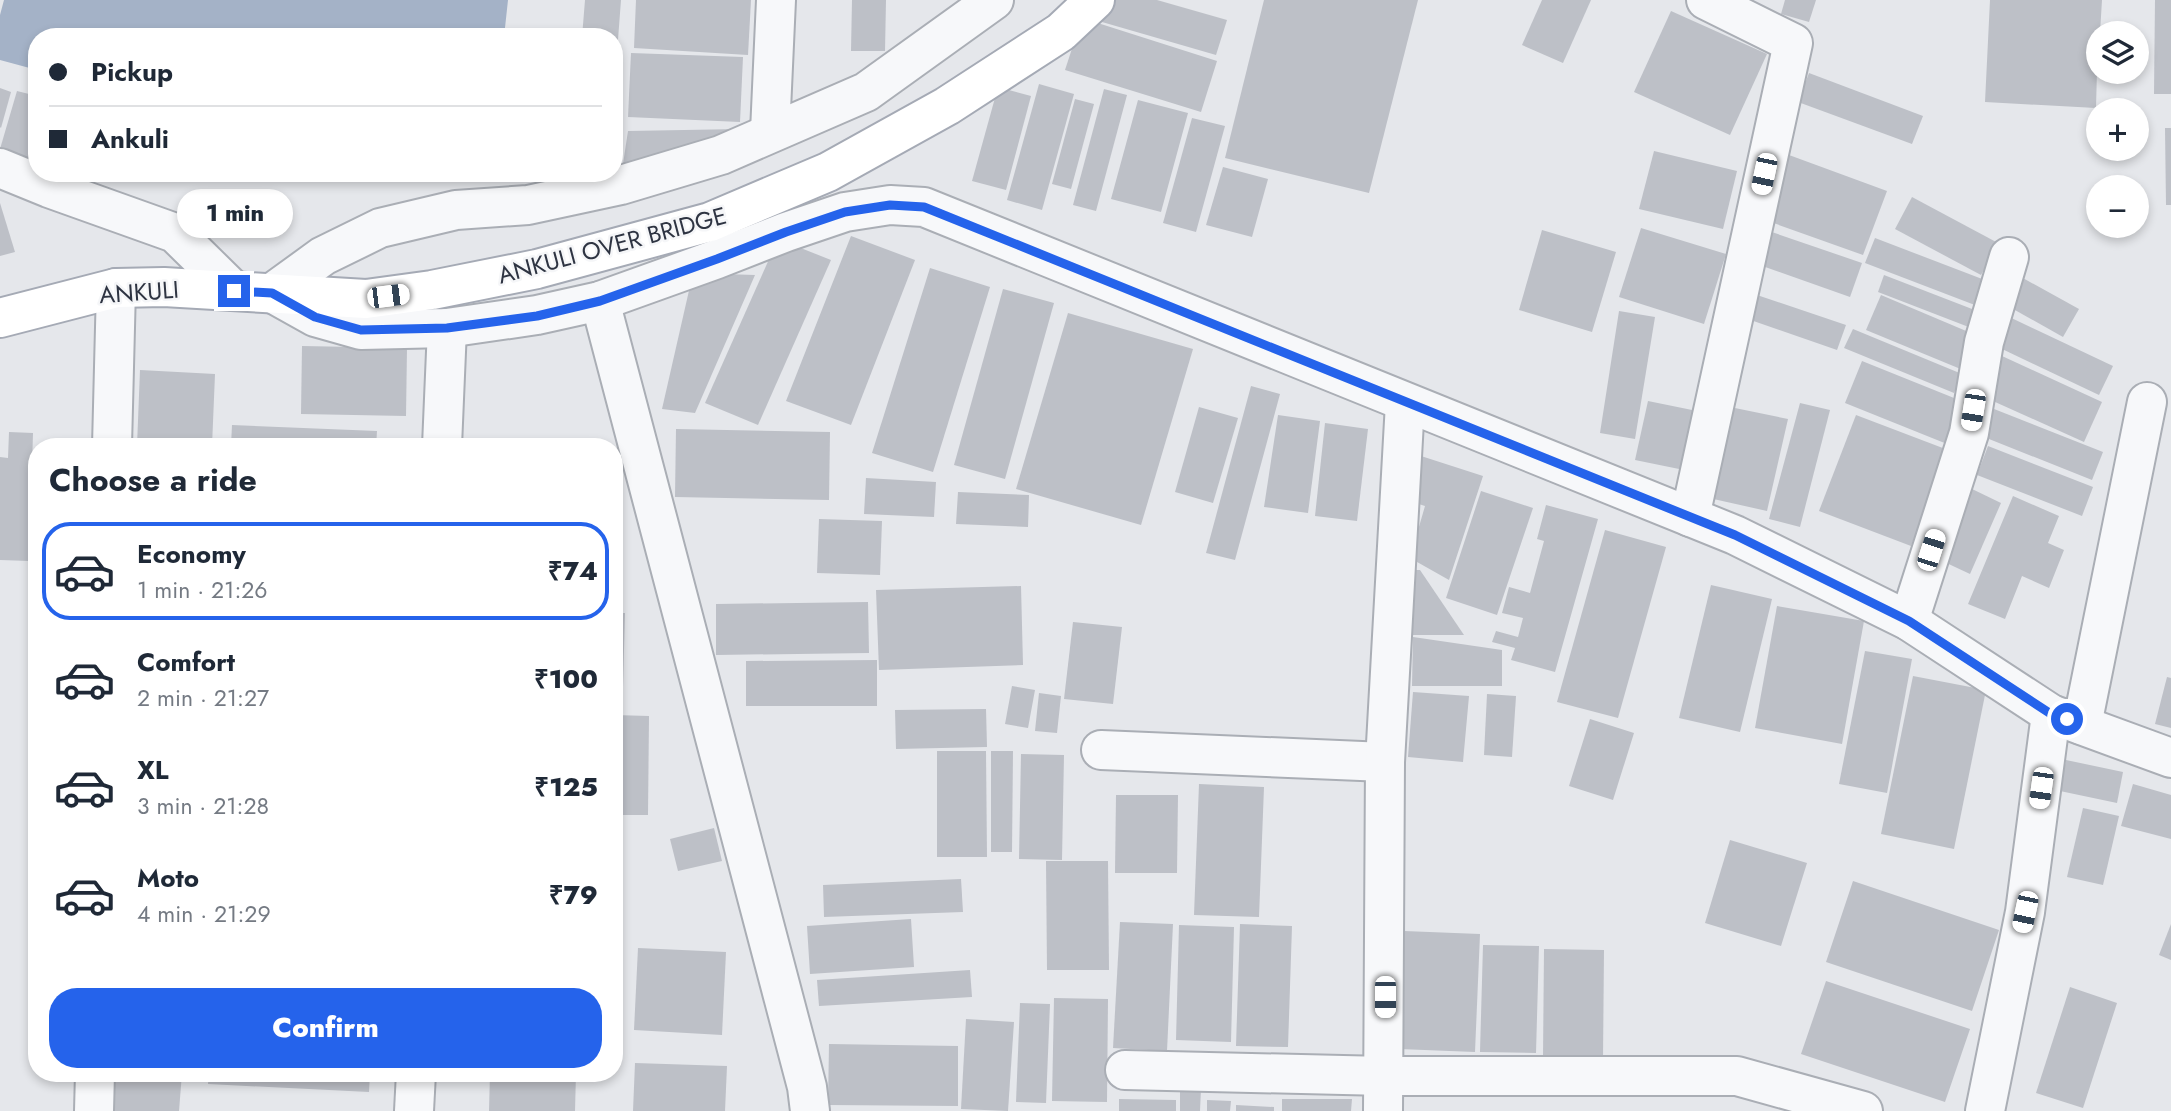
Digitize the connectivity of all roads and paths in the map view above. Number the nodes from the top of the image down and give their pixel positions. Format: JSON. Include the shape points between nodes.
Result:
{"nodes":[{"id":1,"x":776,"y":0,"type":"edge"},
{"id":2,"x":994,"y":0,"type":"edge"},
{"id":3,"x":1095,"y":0,"type":"edge"},
{"id":4,"x":1706,"y":0,"type":"edge"},
{"id":5,"x":770,"y":132,"type":"junction"},
{"id":6,"x":0,"y":168,"type":"edge"},
{"id":7,"x":28,"y":179,"type":"edge"},
{"id":8,"x":34,"y":182,"type":"edge"},
{"id":9,"x":2009,"y":257,"type":"dead end"},
{"id":10,"x":116,"y":288,"type":"junction"},
{"id":11,"x":234,"y":291,"type":"junction"},
{"id":12,"x":272,"y":293,"type":"junction"},
{"id":13,"x":366,"y":299,"type":"joint"},
{"id":14,"x":600,"y":301,"type":"junction"},
{"id":15,"x":0,"y":318,"type":"edge"},
{"id":16,"x":447,"y":328,"type":"junction"},
{"id":17,"x":2147,"y":402,"type":"dead end"},
{"id":18,"x":1405,"y":403,"type":"junction"},
{"id":19,"x":112,"y":438,"type":"edge"},
{"id":20,"x":442,"y":438,"type":"edge"},
{"id":21,"x":1690,"y":517,"type":"junction"},
{"id":22,"x":1909,"y":621,"type":"junction"},
{"id":23,"x":2067,"y":719,"type":"junction"},
{"id":24,"x":1101,"y":750,"type":"dead end"},
{"id":25,"x":2171,"y":758,"type":"edge"},
{"id":26,"x":1385,"y":762,"type":"junction"},
{"id":27,"x":1125,"y":1070,"type":"dead end"},
{"id":28,"x":95,"y":1082,"type":"edge"},
{"id":29,"x":416,"y":1082,"type":"edge"},
{"id":30,"x":1384,"y":1093,"type":"edge"},
{"id":31,"x":94,"y":1111,"type":"edge"},
{"id":32,"x":414,"y":1111,"type":"edge"},
{"id":33,"x":810,"y":1111,"type":"edge"},
{"id":34,"x":1863,"y":1111,"type":"edge"},
{"id":35,"x":1985,"y":1111,"type":"edge"}],
"edges":[{"from":1,"to":5,"type":"street"},
{"from":2,"to":5,"type":"street","via":[[866,92]]},
{"from":3,"to":13,"type":"main road","name":"ANKULI OVER BRIDGE","via":[[1061,32],[947,106],[828,172],[710,222],[537,269]]},
{"from":4,"to":21,"type":"street","via":[[1793,43]]},
{"from":5,"to":12,"type":"street","via":[[721,155],[621,185],[528,205],[456,209],[380,228],[323,256]]},
{"from":6,"to":7,"type":"street"},
{"from":8,"to":11,"type":"street","via":[[174,233]]},
{"from":9,"to":22,"type":"street","via":[[1984,342],[1969,433]]},
{"from":10,"to":11,"type":"main road","name":"ANKULI"},
{"from":10,"to":15,"type":"main road","name":"ANKULI"},
{"from":10,"to":19,"type":"street"},
{"from":11,"to":12,"type":"main road","name":"ANKULI"},
{"from":12,"to":13,"type":"main road","name":"ANKULI"},
{"from":12,"to":16,"type":"street","via":[[315,317],[361,330]]},
{"from":14,"to":16,"type":"street","via":[[537,316]]},
{"from":14,"to":18,"type":"street","via":[[845,212],[890,205],[924,207]]},
{"from":14,"to":33,"type":"street"},
{"from":16,"to":20,"type":"street"},
{"from":17,"to":23,"type":"street"},
{"from":18,"to":21,"type":"street"},
{"from":18,"to":26,"type":"street"},
{"from":21,"to":22,"type":"street"},
{"from":22,"to":23,"type":"street"},
{"from":23,"to":25,"type":"street"},
{"from":23,"to":35,"type":"street"},
{"from":24,"to":26,"type":"street"},
{"from":26,"to":30,"type":"street"},
{"from":27,"to":30,"type":"street"},
{"from":28,"to":31,"type":"street"},
{"from":29,"to":32,"type":"street"},
{"from":30,"to":34,"type":"street","via":[[1737,1076]]}]}
